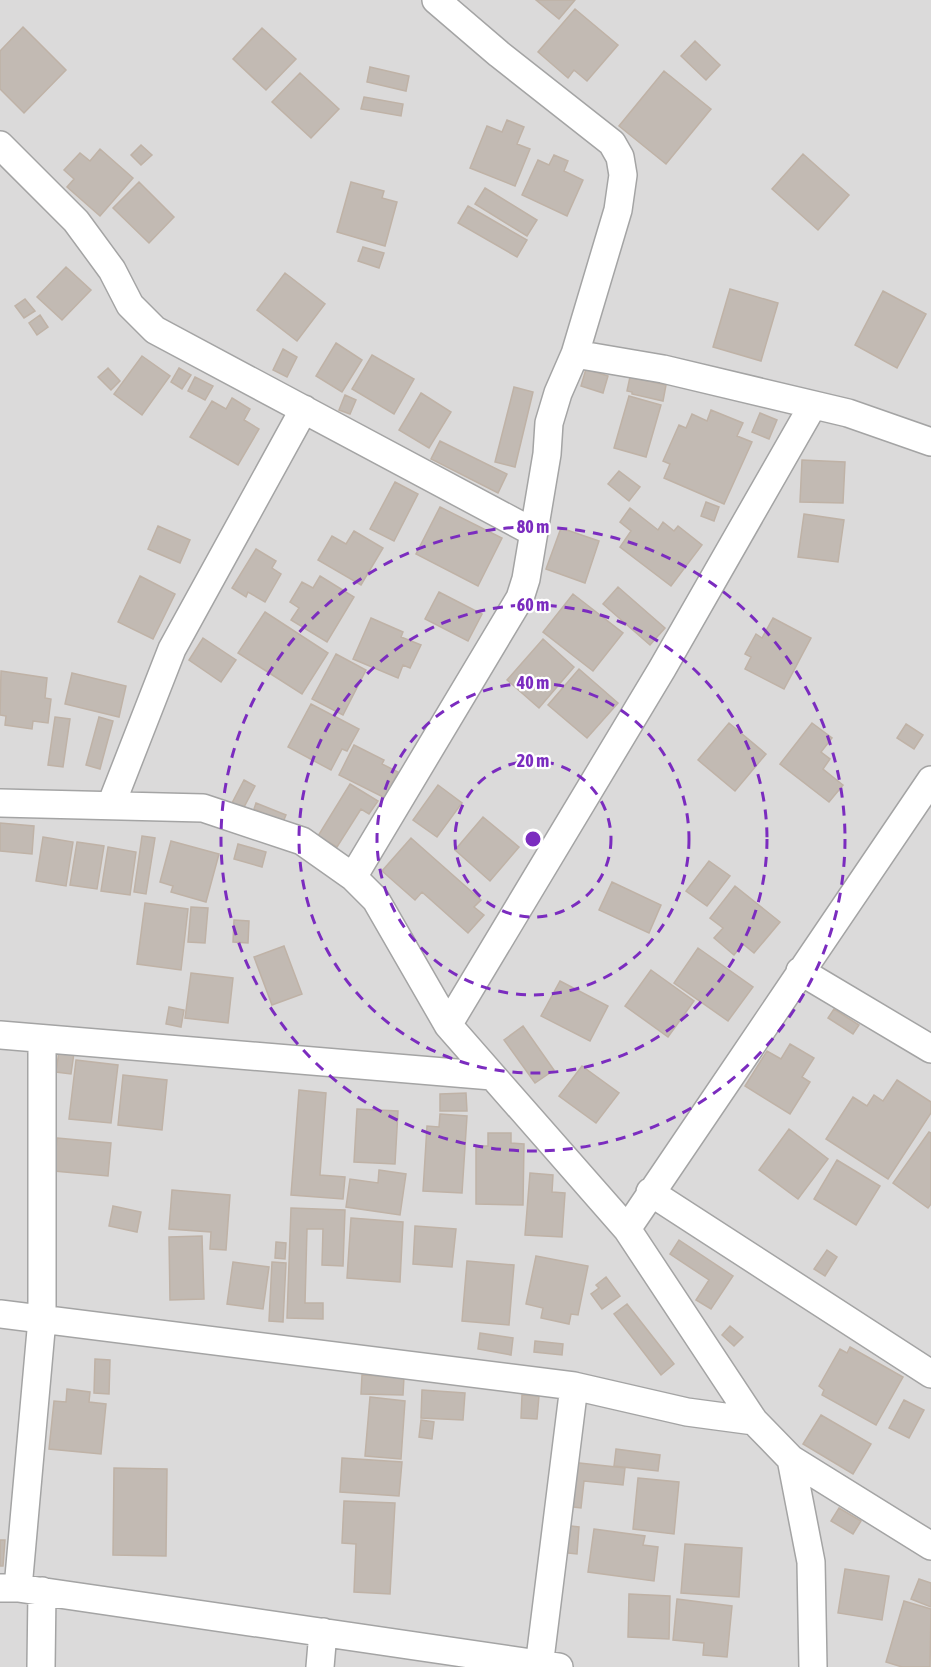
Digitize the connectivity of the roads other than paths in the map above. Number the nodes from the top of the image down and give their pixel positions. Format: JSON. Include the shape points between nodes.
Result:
{"nodes":[{"id":1,"x":436,"y":0,"type":"edge"},
{"id":2,"x":0,"y":145,"type":"edge"},
{"id":3,"x":575,"y":354,"type":"junction"},
{"id":4,"x":813,"y":405,"type":"junction"},
{"id":5,"x":304,"y":409,"type":"junction"},
{"id":6,"x":931,"y":442,"type":"edge"},
{"id":7,"x":533,"y":532,"type":"junction"},
{"id":8,"x":931,"y":780,"type":"edge"},
{"id":9,"x":0,"y":803,"type":"edge"},
{"id":10,"x":111,"y":805,"type":"junction"},
{"id":11,"x":353,"y":877,"type":"junction"},
{"id":12,"x":800,"y":971,"type":"junction"},
{"id":13,"x":448,"y":1025,"type":"junction"},
{"id":14,"x":0,"y":1035,"type":"edge"},
{"id":15,"x":42,"y":1039,"type":"junction"},
{"id":16,"x":931,"y":1049,"type":"edge"},
{"id":17,"x":492,"y":1076,"type":"junction"},
{"id":18,"x":650,"y":1192,"type":"junction"},
{"id":19,"x":627,"y":1229,"type":"junction"},
{"id":20,"x":0,"y":1314,"type":"edge"},
{"id":21,"x":42,"y":1319,"type":"junction"},
{"id":22,"x":931,"y":1374,"type":"edge"},
{"id":23,"x":574,"y":1386,"type":"junction"},
{"id":24,"x":754,"y":1421,"type":"junction"},
{"id":25,"x":791,"y":1459,"type":"junction"},
{"id":26,"x":931,"y":1546,"type":"edge"},
{"id":27,"x":20,"y":1589,"type":"edge"},
{"id":28,"x":322,"y":1632,"type":"junction"},
{"id":29,"x":545,"y":1666,"type":"edge"},
{"id":30,"x":41,"y":1667,"type":"edge"},
{"id":31,"x":320,"y":1667,"type":"edge"},
{"id":32,"x":813,"y":1667,"type":"edge"}],
"edges":[{"from":1,"to":3,"type":"street","via":[[612,143],[620,157],[623,175],[618,210]]},
{"from":2,"to":5,"type":"street","via":[[76,221],[112,270],[130,305],[155,330]]},
{"from":3,"to":4,"type":"street","via":[[663,369]]},
{"from":3,"to":7,"type":"street","via":[[549,423]]},
{"from":4,"to":6,"type":"street"},
{"from":4,"to":13,"type":"street","via":[[662,669]]},
{"from":5,"to":7,"type":"street"},
{"from":5,"to":10,"type":"street","via":[[172,649]]},
{"from":7,"to":11,"type":"street","via":[[520,598]]},
{"from":8,"to":12,"type":"street"},
{"from":9,"to":10,"type":"street"},
{"from":10,"to":11,"type":"street","via":[[202,808],[302,841]]},
{"from":11,"to":13,"type":"street","via":[[376,900]]},
{"from":12,"to":16,"type":"street"},
{"from":12,"to":18,"type":"street"},
{"from":13,"to":17,"type":"street"},
{"from":14,"to":15,"type":"street"},
{"from":15,"to":17,"type":"street"},
{"from":15,"to":21,"type":"street"},
{"from":17,"to":19,"type":"street"},
{"from":18,"to":19,"type":"street"},
{"from":18,"to":22,"type":"street"},
{"from":19,"to":24,"type":"street"},
{"from":20,"to":21,"type":"street"},
{"from":21,"to":23,"type":"street"},
{"from":21,"to":27,"type":"street"},
{"from":23,"to":24,"type":"street","via":[[687,1412]]},
{"from":23,"to":29,"type":"street"},
{"from":24,"to":25,"type":"street"},
{"from":25,"to":26,"type":"street"},
{"from":25,"to":32,"type":"street","via":[[811,1562]]},
{"from":27,"to":28,"type":"street"},
{"from":27,"to":30,"type":"street"},
{"from":28,"to":29,"type":"street"},
{"from":28,"to":31,"type":"street"}]}
